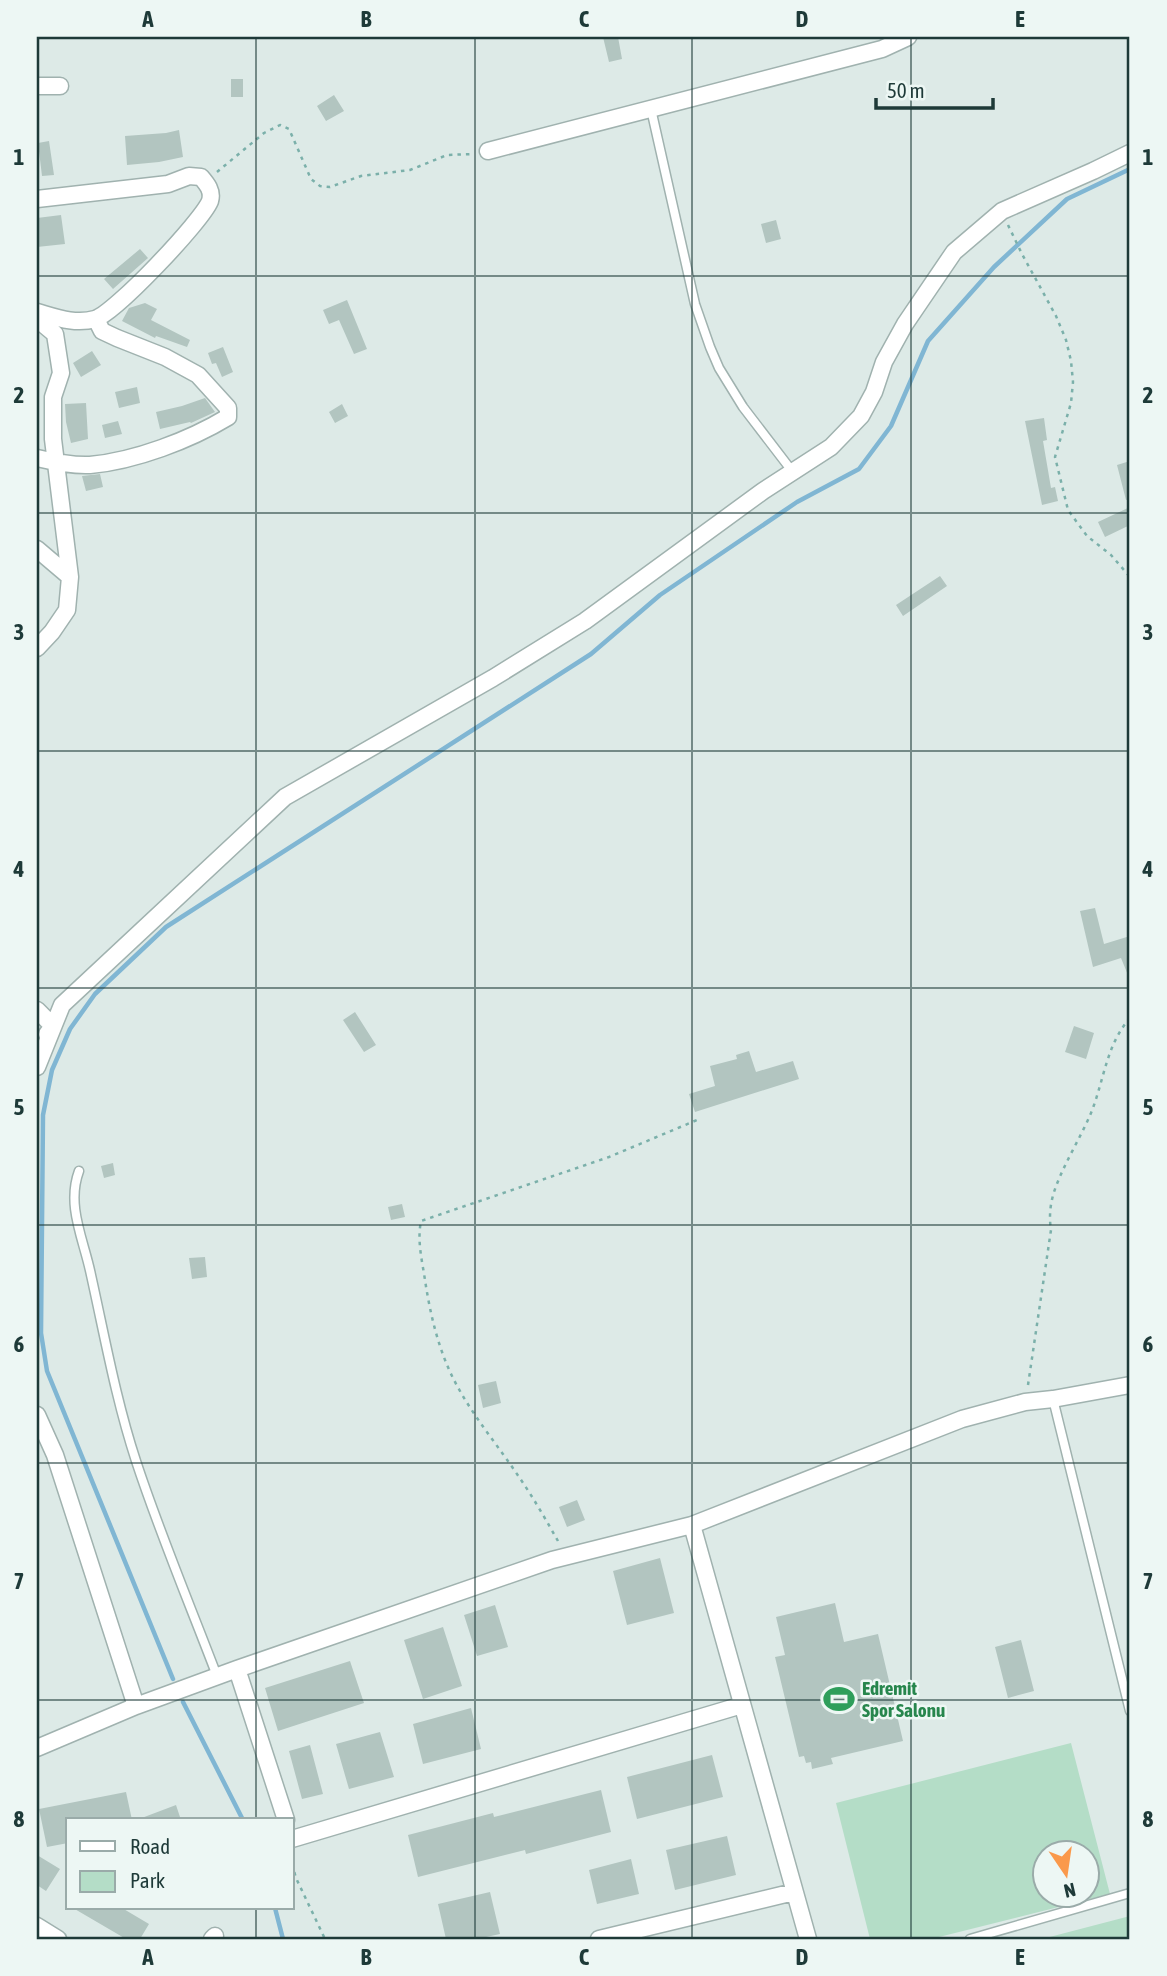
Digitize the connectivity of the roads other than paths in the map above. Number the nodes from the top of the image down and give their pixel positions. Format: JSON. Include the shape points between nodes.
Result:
{"nodes":[{"id":1,"x":908,"y":37,"type":"edge"},
{"id":2,"x":37,"y":86,"type":"edge"},
{"id":3,"x":60,"y":86,"type":"dead end"},
{"id":4,"x":651,"y":109,"type":"junction"},
{"id":5,"x":488,"y":151,"type":"road end"},
{"id":6,"x":1130,"y":153,"type":"edge"},
{"id":7,"x":37,"y":199,"type":"edge"},
{"id":8,"x":37,"y":312,"type":"edge"},
{"id":9,"x":37,"y":319,"type":"edge"},
{"id":10,"x":96,"y":319,"type":"junction"},
{"id":11,"x":37,"y":458,"type":"edge"},
{"id":12,"x":55,"y":463,"type":"junction"},
{"id":13,"x":792,"y":471,"type":"junction"},
{"id":14,"x":37,"y":549,"type":"edge"},
{"id":15,"x":70,"y":577,"type":"junction"},
{"id":16,"x":44,"y":630,"type":"edge"},
{"id":17,"x":37,"y":648,"type":"edge"},
{"id":18,"x":37,"y":1010,"type":"edge"},
{"id":19,"x":53,"y":1026,"type":"junction"},
{"id":20,"x":37,"y":1047,"type":"edge"},
{"id":21,"x":37,"y":1067,"type":"edge"},
{"id":22,"x":79,"y":1171,"type":"dead end"},
{"id":23,"x":1130,"y":1385,"type":"edge"},
{"id":24,"x":1054,"y":1399,"type":"junction"},
{"id":25,"x":37,"y":1415,"type":"edge"},
{"id":26,"x":692,"y":1525,"type":"junction"},
{"id":27,"x":237,"y":1669,"type":"junction"},
{"id":28,"x":217,"y":1676,"type":"junction"},
{"id":29,"x":742,"y":1705,"type":"junction"},
{"id":30,"x":136,"y":1706,"type":"junction"},
{"id":31,"x":1130,"y":1711,"type":"edge"},
{"id":32,"x":37,"y":1748,"type":"edge"},
{"id":33,"x":284,"y":1818,"type":"edge"},
{"id":34,"x":294,"y":1838,"type":"edge"},
{"id":35,"x":794,"y":1892,"type":"junction"},
{"id":36,"x":1130,"y":1894,"type":"edge"},
{"id":37,"x":37,"y":1926,"type":"edge"},
{"id":38,"x":58,"y":1939,"type":"edge"},
{"id":39,"x":599,"y":1939,"type":"edge"},
{"id":40,"x":808,"y":1939,"type":"edge"},
{"id":41,"x":970,"y":1939,"type":"edge"}],
"edges":[{"from":1,"to":4,"type":"street","via":[[882,49]]},
{"from":2,"to":3,"type":"street"},
{"from":4,"to":5,"type":"street"},
{"from":4,"to":13,"type":"lane","via":[[702,326],[731,388]]},
{"from":6,"to":13,"type":"street","via":[[1002,211],[954,252],[905,324],[861,416],[831,447]]},
{"from":7,"to":10,"type":"street","via":[[168,184],[189,176],[201,177],[209,186],[211,198],[204,212],[127,297]]},
{"from":8,"to":10,"type":"street","via":[[72,321]]},
{"from":9,"to":12,"type":"street","via":[[55,334],[61,373],[53,397]]},
{"from":10,"to":12,"type":"street","via":[[102,331],[198,375],[228,408],[228,417],[201,433],[124,459],[89,465]]},
{"from":11,"to":12,"type":"street"},
{"from":12,"to":15,"type":"street"},
{"from":13,"to":19,"type":"street","via":[[584,621],[285,797],[62,1004]]},
{"from":14,"to":15,"type":"street"},
{"from":15,"to":16,"type":"street","via":[[68,610]]},
{"from":16,"to":17,"type":"street"},
{"from":18,"to":19,"type":"street"},
{"from":19,"to":20,"type":"street"},
{"from":19,"to":21,"type":"street"},
{"from":22,"to":28,"type":"lane","via":[[74,1208],[121,1411],[152,1509]]},
{"from":23,"to":24,"type":"street"},
{"from":24,"to":26,"type":"street","via":[[962,1419]]},
{"from":24,"to":31,"type":"lane"},
{"from":25,"to":30,"type":"street","via":[[55,1455]]},
{"from":26,"to":27,"type":"street","via":[[566,1557]]},
{"from":26,"to":29,"type":"street"},
{"from":27,"to":28,"type":"street"},
{"from":27,"to":33,"type":"street"},
{"from":28,"to":30,"type":"street"},
{"from":29,"to":34,"type":"street"},
{"from":29,"to":35,"type":"street"},
{"from":30,"to":32,"type":"street"},
{"from":35,"to":39,"type":"street"},
{"from":35,"to":40,"type":"street"},
{"from":36,"to":41,"type":"lane"},
{"from":37,"to":38,"type":"street"}]}
